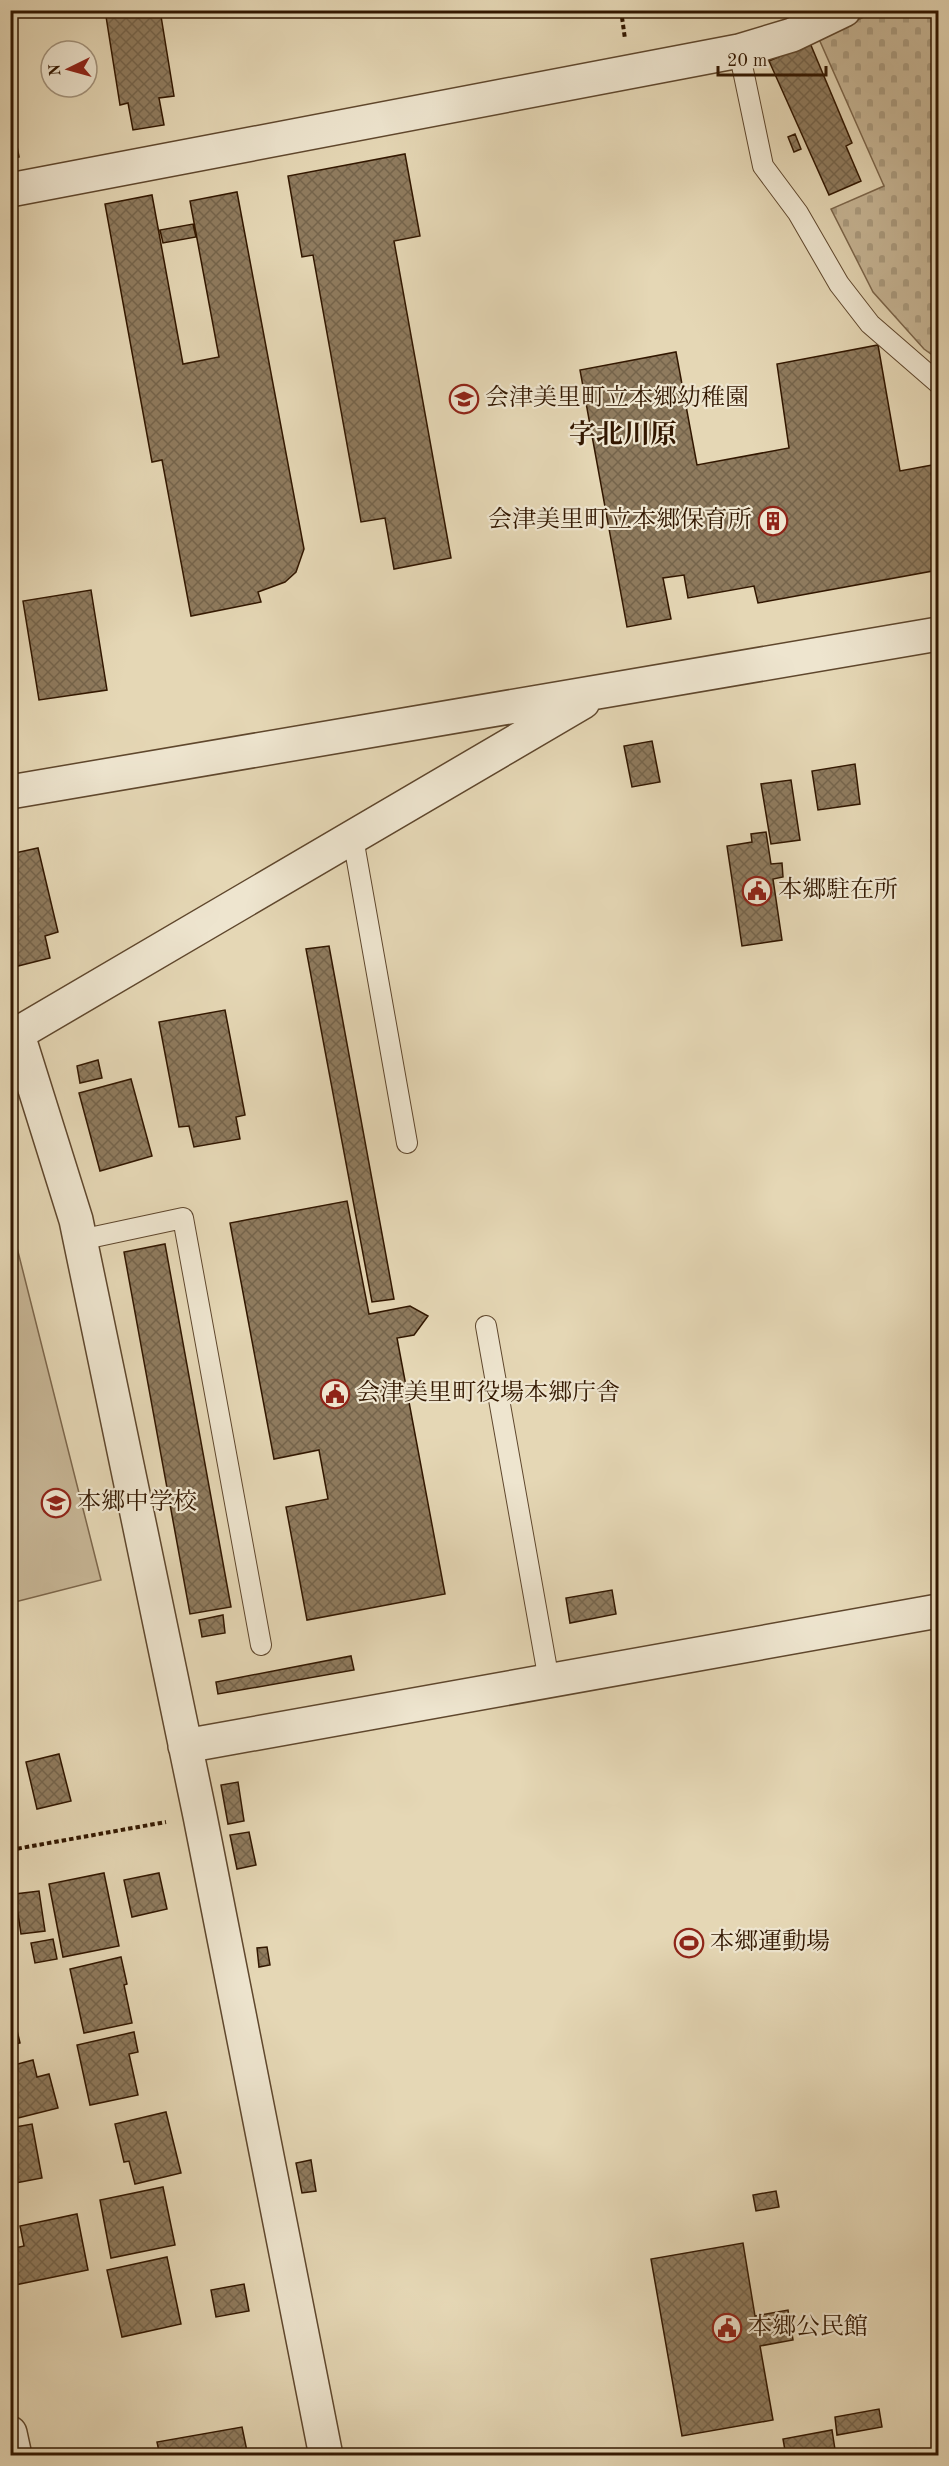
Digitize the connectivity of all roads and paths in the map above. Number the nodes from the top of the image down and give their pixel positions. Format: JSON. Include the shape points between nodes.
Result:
{"nodes":[{"id":1,"x":844,"y":10,"type":"edge"},
{"id":2,"x":739,"y":51,"type":"junction"},
{"id":3,"x":10,"y":190,"type":"edge"},
{"id":4,"x":939,"y":383,"type":"edge"},
{"id":5,"x":939,"y":634,"type":"edge"},
{"id":6,"x":600,"y":692,"type":"junction"},
{"id":7,"x":10,"y":792,"type":"edge"},
{"id":8,"x":353,"y":838,"type":"junction"},
{"id":9,"x":14,"y":1037,"type":"edge"},
{"id":10,"x":407,"y":1143,"type":"dead end"},
{"id":11,"x":80,"y":1240,"type":"junction"},
{"id":12,"x":486,"y":1326,"type":"dead end"},
{"id":13,"x":939,"y":1611,"type":"edge"},
{"id":14,"x":261,"y":1645,"type":"dead end"},
{"id":15,"x":549,"y":1681,"type":"junction"},
{"id":16,"x":185,"y":1746,"type":"junction"},
{"id":17,"x":200,"y":1816,"type":"junction"},
{"id":18,"x":10,"y":1850,"type":"edge"},
{"id":19,"x":10,"y":2433,"type":"edge"},
{"id":20,"x":15,"y":2456,"type":"edge"},
{"id":21,"x":326,"y":2456,"type":"edge"}],
"edges":[{"from":1,"to":2,"type":"street","via":[[792,35]]},
{"from":2,"to":3,"type":"street"},
{"from":2,"to":4,"type":"lane","via":[[763,166],[798,213],[839,284],[870,324]]},
{"from":5,"to":6,"type":"street"},
{"from":6,"to":7,"type":"street"},
{"from":6,"to":8,"type":"street"},
{"from":8,"to":9,"type":"street"},
{"from":8,"to":10,"type":"lane"},
{"from":9,"to":11,"type":"street"},
{"from":11,"to":14,"type":"lane","via":[[183,1218]]},
{"from":11,"to":16,"type":"street"},
{"from":12,"to":15,"type":"lane"},
{"from":13,"to":15,"type":"street"},
{"from":15,"to":16,"type":"street"},
{"from":16,"to":17,"type":"street"},
{"from":17,"to":18,"type":"path"},
{"from":17,"to":21,"type":"street"},
{"from":19,"to":20,"type":"street"}]}
